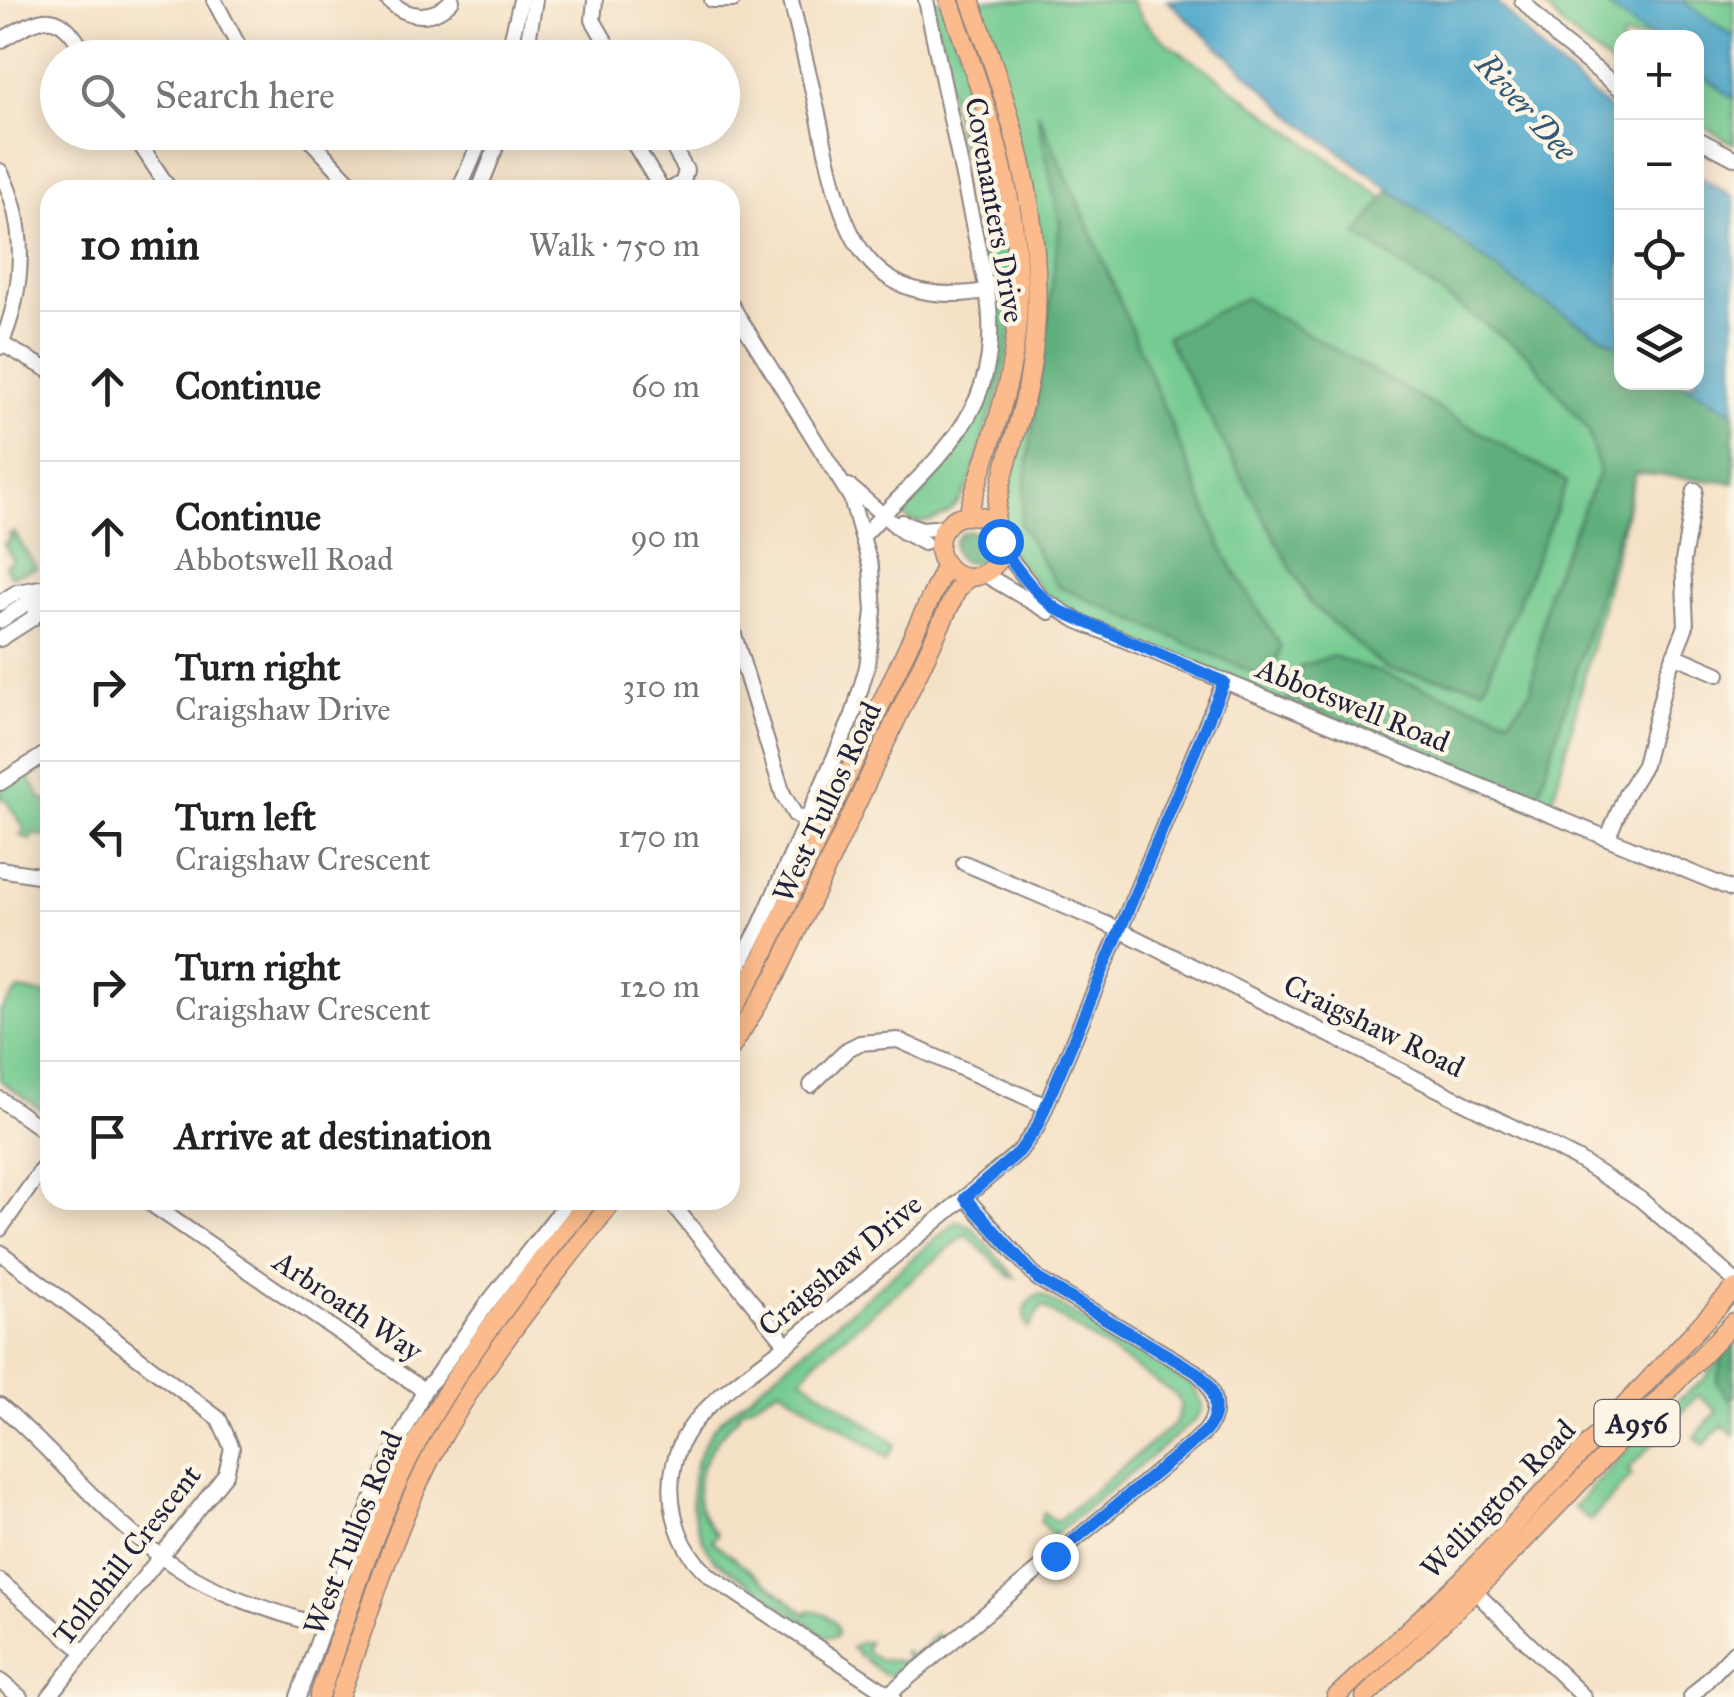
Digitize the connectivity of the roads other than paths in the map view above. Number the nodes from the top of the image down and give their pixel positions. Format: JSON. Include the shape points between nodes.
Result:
{"nodes":[{"id":1,"x":214,"y":0,"type":"edge"},
{"id":2,"x":388,"y":0,"type":"edge"},
{"id":3,"x":452,"y":0,"type":"edge"},
{"id":4,"x":521,"y":0,"type":"edge"},
{"id":5,"x":535,"y":0,"type":"edge"},
{"id":6,"x":712,"y":0,"type":"edge"},
{"id":7,"x":733,"y":0,"type":"edge"},
{"id":8,"x":791,"y":0,"type":"edge"},
{"id":9,"x":926,"y":0,"type":"edge"},
{"id":10,"x":949,"y":0,"type":"edge"},
{"id":11,"x":970,"y":0,"type":"edge"},
{"id":12,"x":1522,"y":0,"type":"edge"},
{"id":13,"x":595,"y":1,"type":"edge"},
{"id":14,"x":0,"y":40,"type":"edge"},
{"id":15,"x":77,"y":40,"type":"edge"},
{"id":16,"x":236,"y":40,"type":"edge"},
{"id":17,"x":512,"y":40,"type":"edge"},
{"id":18,"x":528,"y":40,"type":"edge"},
{"id":19,"x":605,"y":40,"type":"edge"},
{"id":20,"x":1614,"y":84,"type":"edge"},
{"id":21,"x":1704,"y":142,"type":"edge"},
{"id":22,"x":144,"y":150,"type":"edge"},
{"id":23,"x":320,"y":150,"type":"edge"},
{"id":24,"x":476,"y":150,"type":"edge"},
{"id":25,"x":495,"y":150,"type":"edge"},
{"id":26,"x":637,"y":150,"type":"edge"},
{"id":27,"x":674,"y":150,"type":"edge"},
{"id":28,"x":1734,"y":158,"type":"edge"},
{"id":29,"x":0,"y":171,"type":"edge"},
{"id":30,"x":163,"y":180,"type":"edge"},
{"id":31,"x":347,"y":180,"type":"edge"},
{"id":32,"x":463,"y":180,"type":"edge"},
{"id":33,"x":483,"y":180,"type":"edge"},
{"id":34,"x":656,"y":180,"type":"edge"},
{"id":35,"x":684,"y":180,"type":"edge"},
{"id":36,"x":987,"y":291,"type":"junction"},
{"id":37,"x":740,"y":319,"type":"edge"},
{"id":38,"x":1,"y":346,"type":"edge"},
{"id":39,"x":40,"y":366,"type":"edge"},
{"id":40,"x":842,"y":478,"type":"junction"},
{"id":41,"x":1696,"y":490,"type":"dead end"},
{"id":42,"x":882,"y":514,"type":"junction"},
{"id":43,"x":967,"y":516,"type":"junction"},
{"id":44,"x":994,"y":526,"type":"junction"},
{"id":45,"x":946,"y":527,"type":"junction"},
{"id":46,"x":862,"y":536,"type":"junction"},
{"id":47,"x":924,"y":543,"type":"dead end"},
{"id":48,"x":1001,"y":547,"type":"junction"},
{"id":49,"x":946,"y":565,"type":"junction"},
{"id":50,"x":976,"y":576,"type":"junction"},
{"id":51,"x":40,"y":591,"type":"edge"},
{"id":52,"x":40,"y":596,"type":"edge"},
{"id":53,"x":0,"y":603,"type":"edge"},
{"id":54,"x":40,"y":604,"type":"edge"},
{"id":55,"x":0,"y":621,"type":"edge"},
{"id":56,"x":1078,"y":622,"type":"junction"},
{"id":57,"x":0,"y":640,"type":"edge"},
{"id":58,"x":740,"y":655,"type":"edge"},
{"id":59,"x":1674,"y":655,"type":"junction"},
{"id":60,"x":1718,"y":674,"type":"dead end"},
{"id":61,"x":1224,"y":682,"type":"junction"},
{"id":62,"x":40,"y":758,"type":"edge"},
{"id":63,"x":0,"y":783,"type":"edge"},
{"id":64,"x":806,"y":822,"type":"junction"},
{"id":65,"x":1608,"y":838,"type":"junction"},
{"id":66,"x":964,"y":863,"type":"dead end"},
{"id":67,"x":0,"y":869,"type":"edge"},
{"id":68,"x":40,"y":875,"type":"edge"},
{"id":69,"x":1734,"y":890,"type":"edge"},
{"id":70,"x":1118,"y":929,"type":"junction"},
{"id":71,"x":740,"y":964,"type":"edge"},
{"id":72,"x":740,"y":997,"type":"edge"},
{"id":73,"x":740,"y":1033,"type":"edge"},
{"id":74,"x":810,"y":1085,"type":"dead end"},
{"id":75,"x":0,"y":1099,"type":"edge"},
{"id":76,"x":1046,"y":1106,"type":"junction"},
{"id":77,"x":40,"y":1128,"type":"edge"},
{"id":78,"x":40,"y":1172,"type":"edge"},
{"id":79,"x":965,"y":1198,"type":"junction"},
{"id":80,"x":160,"y":1210,"type":"edge"},
{"id":81,"x":561,"y":1210,"type":"edge"},
{"id":82,"x":581,"y":1210,"type":"edge"},
{"id":83,"x":606,"y":1210,"type":"edge"},
{"id":84,"x":677,"y":1210,"type":"edge"},
{"id":85,"x":0,"y":1229,"type":"edge"},
{"id":86,"x":0,"y":1252,"type":"edge"},
{"id":87,"x":1734,"y":1280,"type":"edge"},
{"id":88,"x":1734,"y":1289,"type":"edge"},
{"id":89,"x":1734,"y":1322,"type":"edge"},
{"id":90,"x":787,"y":1344,"type":"junction"},
{"id":91,"x":422,"y":1389,"type":"junction"},
{"id":92,"x":0,"y":1405,"type":"edge"},
{"id":93,"x":162,"y":1556,"type":"junction"},
{"id":94,"x":0,"y":1581,"type":"edge"},
{"id":95,"x":1468,"y":1586,"type":"junction"},
{"id":96,"x":323,"y":1628,"type":"junction"},
{"id":97,"x":84,"y":1652,"type":"junction"},
{"id":98,"x":1734,"y":1652,"type":"edge"},
{"id":99,"x":0,"y":1681,"type":"edge"},
{"id":100,"x":892,"y":1695,"type":"edge"},
{"id":101,"x":20,"y":1697,"type":"edge"},
{"id":102,"x":49,"y":1697,"type":"edge"},
{"id":103,"x":298,"y":1697,"type":"edge"},
{"id":104,"x":318,"y":1697,"type":"edge"},
{"id":105,"x":340,"y":1697,"type":"edge"},
{"id":106,"x":1336,"y":1697,"type":"edge"},
{"id":107,"x":1365,"y":1697,"type":"edge"},
{"id":108,"x":1584,"y":1697,"type":"edge"},
{"id":109,"x":1691,"y":1697,"type":"edge"}],
"edges":[{"from":1,"to":16,"type":"street"},
{"from":2,"to":3,"type":"street","via":[[422,16]]},
{"from":4,"to":17,"type":"street"},
{"from":5,"to":18,"type":"street"},
{"from":6,"to":7,"type":"street"},
{"from":8,"to":36,"type":"street","via":[[840,214],[857,246],[907,288],[931,295]]},
{"from":9,"to":36,"type":"street","name":"Covenanters Drive"},
{"from":10,"to":43,"type":"main road","via":[[998,142],[1018,261],[1009,378]]},
{"from":11,"to":44,"type":"main road","via":[[1024,168],[1037,264],[1028,384]]},
{"from":12,"to":20,"type":"street"},
{"from":13,"to":19,"type":"street","via":[[593,20]]},
{"from":14,"to":15,"type":"street","via":[[31,22],[52,19]]},
{"from":21,"to":28,"type":"street"},
{"from":22,"to":30,"type":"street"},
{"from":23,"to":31,"type":"street"},
{"from":24,"to":32,"type":"street"},
{"from":25,"to":33,"type":"street"},
{"from":26,"to":34,"type":"street"},
{"from":27,"to":35,"type":"street","via":[[686,170]]},
{"from":29,"to":38,"type":"street","via":[[21,243],[17,290]]},
{"from":36,"to":42,"type":"street","name":"Covenanters Drive","via":[[990,348],[970,415],[942,456]]},
{"from":37,"to":40,"type":"street"},
{"from":38,"to":39,"type":"street"},
{"from":40,"to":42,"type":"street"},
{"from":40,"to":46,"type":"street"},
{"from":41,"to":59,"type":"street","via":[[1683,561],[1686,626]]},
{"from":42,"to":45,"type":"street","via":[[922,529]]},
{"from":42,"to":46,"type":"street","name":"Covenanters Drive"},
{"from":42,"to":47,"type":"street"},
{"from":43,"to":44,"type":"main road"},
{"from":43,"to":45,"type":"main road"},
{"from":44,"to":48,"type":"main road"},
{"from":45,"to":49,"type":"main road","via":[[940,546]]},
{"from":46,"to":64,"type":"street","via":[[874,611],[869,654],[853,716]]},
{"from":48,"to":50,"type":"main road","via":[[996,563]]},
{"from":48,"to":56,"type":"street","via":[[1042,599]]},
{"from":49,"to":50,"type":"main road"},
{"from":49,"to":72,"type":"main road","name":"West Tullos Road"},
{"from":50,"to":56,"type":"street"},
{"from":50,"to":73,"type":"main road","name":"West Tullos Road","via":[[957,590],[776,975]]},
{"from":51,"to":53,"type":"street","via":[[17,592]]},
{"from":52,"to":55,"type":"street"},
{"from":54,"to":57,"type":"street","via":[[33,618]]},
{"from":56,"to":61,"type":"street","name":"Abbotswell Road"},
{"from":58,"to":64,"type":"street","via":[[778,779],[789,806]]},
{"from":59,"to":60,"type":"street"},
{"from":59,"to":65,"type":"street","via":[[1644,765]]},
{"from":61,"to":65,"type":"street","name":"Abbotswell Road"},
{"from":61,"to":70,"type":"street","name":"Craigshaw Drive"},
{"from":62,"to":63,"type":"street"},
{"from":64,"to":71,"type":"street"},
{"from":65,"to":69,"type":"street","name":"Abbotswell Road"},
{"from":66,"to":70,"type":"street","name":"Craigshaw Road"},
{"from":67,"to":68,"type":"street"},
{"from":70,"to":76,"type":"street","name":"Craigshaw Drive"},
{"from":70,"to":87,"type":"street","name":"Craigshaw Road","via":[[1611,1178]]},
{"from":74,"to":76,"type":"street","via":[[848,1049],[898,1040]]},
{"from":75,"to":77,"type":"street"},
{"from":76,"to":79,"type":"street","name":"Craigshaw Drive","via":[[1019,1152]]},
{"from":78,"to":85,"type":"street"},
{"from":79,"to":90,"type":"street","name":"Craigshaw Drive"},
{"from":79,"to":100,"type":"street","via":[[1034,1275],[1196,1372],[1210,1388],[1214,1418]]},
{"from":80,"to":91,"type":"street","name":"Arbroath Way"},
{"from":81,"to":91,"type":"street"},
{"from":82,"to":104,"type":"main road","name":"West Tullos Road","via":[[484,1334],[419,1439]]},
{"from":83,"to":105,"type":"main road","name":"West Tullos Road","via":[[496,1350],[435,1451],[402,1521]]},
{"from":84,"to":90,"type":"street"},
{"from":86,"to":93,"type":"street","name":"Tollohill Crescent","via":[[225,1427],[232,1448],[226,1474]]},
{"from":88,"to":95,"type":"main road","name":"Wellington Road","number":"A956"},
{"from":89,"to":95,"type":"main road","name":"Wellington Road","number":"A956"},
{"from":90,"to":100,"type":"street","name":"Craigshaw Drive","via":[[692,1424],[674,1462],[674,1515],[682,1540],[706,1573]]},
{"from":91,"to":96,"type":"street"},
{"from":92,"to":93,"type":"street"},
{"from":93,"to":96,"type":"street","via":[[230,1595]]},
{"from":93,"to":97,"type":"street","name":"Tollohill Crescent"},
{"from":94,"to":97,"type":"street"},
{"from":95,"to":106,"type":"main road","name":"Wellington Road","number":"A956"},
{"from":95,"to":107,"type":"main road","name":"Wellington Road","number":"A956"},
{"from":95,"to":108,"type":"street"},
{"from":96,"to":103,"type":"street"},
{"from":97,"to":102,"type":"street","name":"Tollohill Crescent"},
{"from":98,"to":109,"type":"street"},
{"from":99,"to":101,"type":"street"}]}
